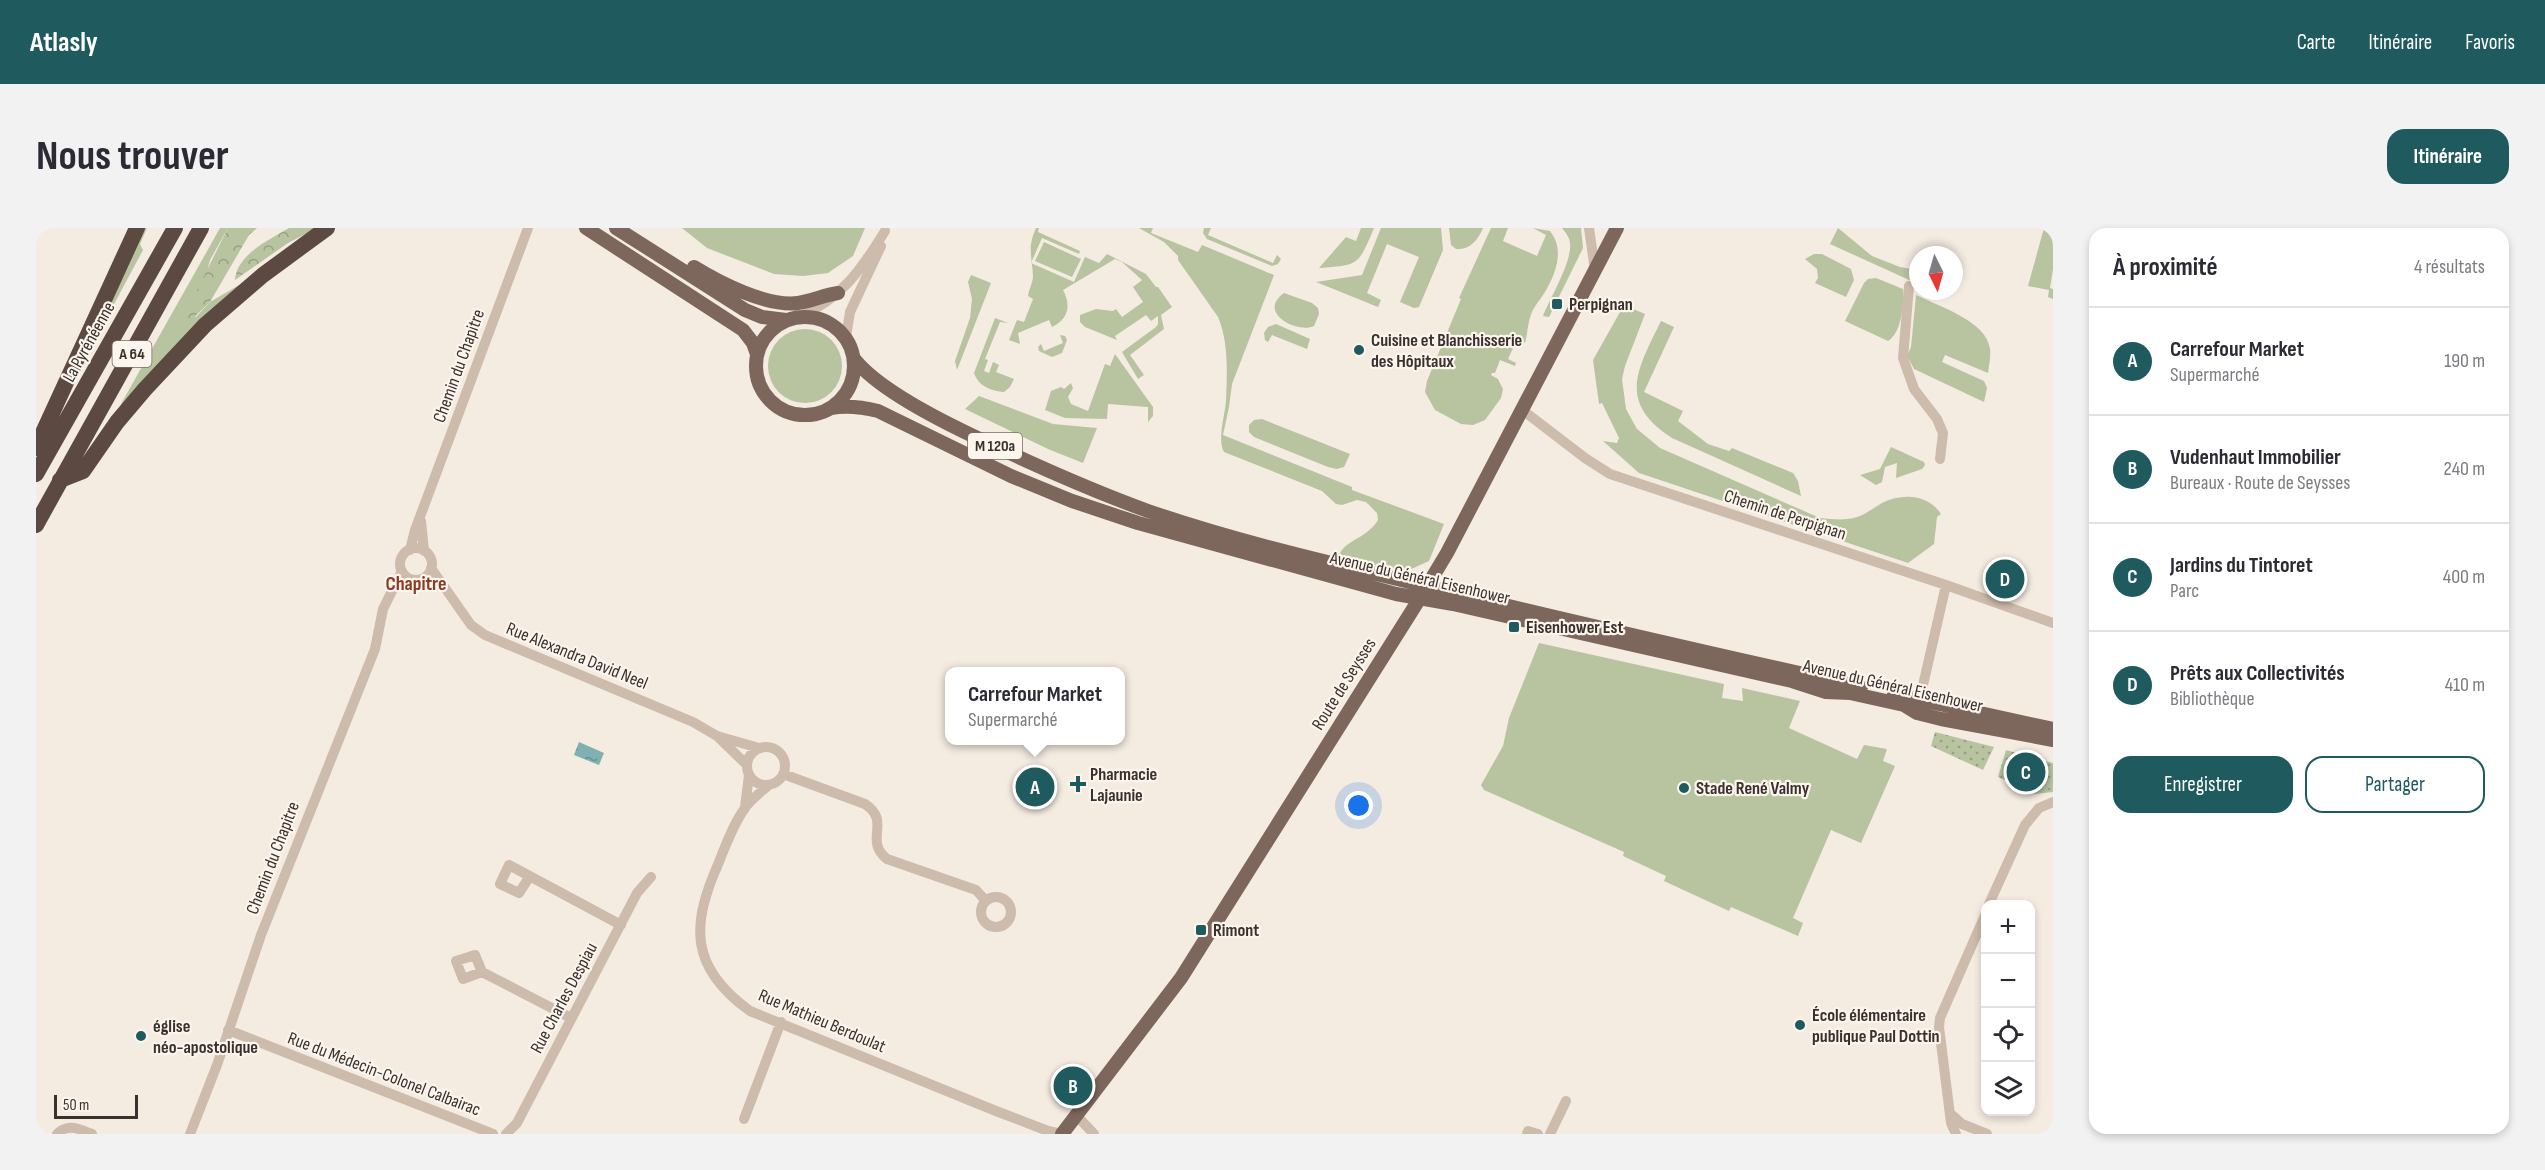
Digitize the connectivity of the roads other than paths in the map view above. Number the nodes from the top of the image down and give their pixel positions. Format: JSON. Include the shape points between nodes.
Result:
{"nodes":[{"id":1,"x":137,"y":228,"type":"edge"},
{"id":2,"x":175,"y":228,"type":"edge"},
{"id":3,"x":201,"y":228,"type":"edge"},
{"id":4,"x":327,"y":228,"type":"edge"},
{"id":5,"x":528,"y":228,"type":"edge"},
{"id":6,"x":586,"y":228,"type":"edge"},
{"id":7,"x":616,"y":228,"type":"edge"},
{"id":8,"x":1588,"y":228,"type":"edge"},
{"id":9,"x":1617,"y":228,"type":"edge"},
{"id":10,"x":886,"y":230,"type":"edge"},
{"id":11,"x":659,"y":255,"type":"junction"},
{"id":12,"x":1595,"y":270,"type":"junction"},
{"id":13,"x":1909,"y":286,"type":"dead end"},
{"id":14,"x":838,"y":293,"type":"junction"},
{"id":15,"x":793,"y":318,"type":"junction"},
{"id":16,"x":846,"y":337,"type":"junction"},
{"id":17,"x":757,"y":354,"type":"junction"},
{"id":18,"x":855,"y":360,"type":"junction"},
{"id":19,"x":831,"y":408,"type":"junction"},
{"id":20,"x":1521,"y":410,"type":"junction"},
{"id":21,"x":36,"y":447,"type":"edge"},
{"id":22,"x":1940,"y":459,"type":"dead end"},
{"id":23,"x":36,"y":474,"type":"edge"},
{"id":24,"x":60,"y":480,"type":"junction"},
{"id":25,"x":422,"y":515,"type":"junction"},
{"id":26,"x":36,"y":525,"type":"edge"},
{"id":27,"x":410,"y":550,"type":"junction"},
{"id":28,"x":424,"y":551,"type":"junction"},
{"id":29,"x":431,"y":568,"type":"junction"},
{"id":30,"x":402,"y":571,"type":"junction"},
{"id":31,"x":417,"y":579,"type":"junction"},
{"id":32,"x":442,"y":584,"type":"junction"},
{"id":33,"x":1946,"y":585,"type":"junction"},
{"id":34,"x":1424,"y":592,"type":"junction"},
{"id":35,"x":389,"y":596,"type":"junction"},
{"id":36,"x":2053,"y":623,"type":"edge"},
{"id":37,"x":1918,"y":706,"type":"junction"},
{"id":38,"x":2053,"y":729,"type":"edge"},
{"id":39,"x":717,"y":736,"type":"junction"},
{"id":40,"x":2053,"y":740,"type":"edge"},
{"id":41,"x":759,"y":748,"type":"junction"},
{"id":42,"x":748,"y":769,"type":"junction"},
{"id":43,"x":783,"y":774,"type":"junction"},
{"id":44,"x":769,"y":785,"type":"junction"},
{"id":45,"x":2053,"y":802,"type":"edge"},
{"id":46,"x":745,"y":807,"type":"junction"},
{"id":47,"x":530,"y":876,"type":"dead end"},
{"id":48,"x":651,"y":877,"type":"dead end"},
{"id":49,"x":1991,"y":900,"type":"edge"},
{"id":50,"x":986,"y":901,"type":"dead end"},
{"id":51,"x":1981,"y":924,"type":"edge"},
{"id":52,"x":621,"y":925,"type":"junction"},
{"id":53,"x":482,"y":972,"type":"dead end"},
{"id":54,"x":571,"y":1018,"type":"junction"},
{"id":55,"x":781,"y":1022,"type":"junction"},
{"id":56,"x":228,"y":1030,"type":"junction"},
{"id":57,"x":1566,"y":1101,"type":"dead end"},
{"id":58,"x":1076,"y":1115,"type":"junction"},
{"id":59,"x":1952,"y":1115,"type":"junction"},
{"id":60,"x":744,"y":1119,"type":"dead end"},
{"id":61,"x":57,"y":1134,"type":"edge"},
{"id":62,"x":92,"y":1134,"type":"edge"},
{"id":63,"x":190,"y":1134,"type":"edge"},
{"id":64,"x":493,"y":1134,"type":"edge"},
{"id":65,"x":506,"y":1134,"type":"edge"},
{"id":66,"x":1062,"y":1134,"type":"edge"},
{"id":67,"x":1094,"y":1134,"type":"edge"},
{"id":68,"x":1527,"y":1134,"type":"edge"},
{"id":69,"x":1538,"y":1134,"type":"edge"},
{"id":70,"x":1550,"y":1134,"type":"edge"},
{"id":71,"x":1956,"y":1134,"type":"edge"},
{"id":72,"x":1987,"y":1134,"type":"edge"}],
"edges":[{"from":1,"to":21,"type":"highway"},
{"from":2,"to":23,"type":"highway","name":"La Pyrénéenne","number":"A 64"},
{"from":3,"to":24,"type":"highway","number":"A 64"},
{"from":4,"to":24,"type":"highway","via":[[263,275],[205,325],[117,422],[83,471]]},
{"from":5,"to":25,"type":"street","name":"Chemin du Chapitre"},
{"from":6,"to":17,"type":"main road","via":[[743,330]]},
{"from":7,"to":11,"type":"main road"},
{"from":8,"to":12,"type":"street"},
{"from":9,"to":12,"type":"main road","name":"Route de Seysses"},
{"from":10,"to":14,"type":"street","via":[[865,263]]},
{"from":10,"to":16,"type":"street","via":[[880,253],[850,312]]},
{"from":11,"to":14,"type":"main road","via":[[681,260],[708,276],[779,303]]},
{"from":11,"to":15,"type":"main road","via":[[745,310],[762,317]]},
{"from":12,"to":20,"type":"main road","name":"Route de Seysses"},
{"from":13,"to":22,"type":"street","via":[[1903,358],[1914,389],[1943,433]]},
{"from":14,"to":15,"type":"street","via":[[824,305]]},
{"from":15,"to":16,"type":"main road","via":[[810,316],[830,323]]},
{"from":15,"to":17,"type":"main road","via":[[768,334]]},
{"from":16,"to":18,"type":"main road"},
{"from":17,"to":19,"type":"main road","via":[[760,385],[772,402],[801,415]]},
{"from":18,"to":19,"type":"main road","via":[[850,387]]},
{"from":18,"to":34,"type":"main road","name":"Avenue du Général Eisenhower","number":"M 120a","via":[[888,387],[964,432],[1035,465],[1147,510]]},
{"from":19,"to":34,"type":"main road","name":"Avenue du Général Eisenhower","number":"M 120a","via":[[844,405],[878,411],[1011,476],[1138,523],[1379,590]]},
{"from":20,"to":33,"type":"street","name":"Chemin de Perpignan","via":[[1610,474]]},
{"from":20,"to":34,"type":"main road","name":"Route de Seysses"},
{"from":24,"to":26,"type":"highway","number":"A 64"},
{"from":25,"to":27,"type":"street","name":"Chemin du Chapitre"},
{"from":25,"to":28,"type":"street","name":"Chemin du Chapitre"},
{"from":27,"to":28,"type":"street"},
{"from":27,"to":30,"type":"street","via":[[401,561]]},
{"from":28,"to":29,"type":"street"},
{"from":29,"to":31,"type":"street"},
{"from":29,"to":32,"type":"street","name":"Rue Alexandra David Neel"},
{"from":30,"to":31,"type":"street"},
{"from":30,"to":35,"type":"street","name":"Chemin du Chapitre"},
{"from":31,"to":32,"type":"street"},
{"from":31,"to":35,"type":"street"},
{"from":32,"to":39,"type":"street","name":"Rue Alexandra David Neel","via":[[471,626],[485,635],[693,722]]},
{"from":33,"to":36,"type":"street","name":"Chemin de Perpignan"},
{"from":33,"to":37,"type":"street"},
{"from":34,"to":37,"type":"main road","name":"Avenue du Général Eisenhower","via":[[1826,692]]},
{"from":34,"to":58,"type":"main road","name":"Route de Seysses","via":[[1181,978]]},
{"from":35,"to":56,"type":"street","name":"Chemin du Chapitre","via":[[375,649],[261,935]]},
{"from":37,"to":38,"type":"main road","name":"Avenue du Général Eisenhower"},
{"from":37,"to":40,"type":"main road","name":"Avenue du Général Eisenhower"},
{"from":39,"to":41,"type":"street"},
{"from":39,"to":42,"type":"street"},
{"from":41,"to":42,"type":"street","via":[[749,757]]},
{"from":41,"to":43,"type":"street","via":[[780,753]]},
{"from":42,"to":44,"type":"street","via":[[754,781]]},
{"from":42,"to":46,"type":"street","name":"Rue Mathieu Berdoulat"},
{"from":43,"to":44,"type":"street"},
{"from":43,"to":50,"type":"street","via":[[865,804],[878,818],[876,843],[887,859],[976,890]]},
{"from":44,"to":46,"type":"street","name":"Rue Mathieu Berdoulat"},
{"from":45,"to":49,"type":"street","via":[[2039,808],[2025,825]]},
{"from":46,"to":55,"type":"street","name":"Rue Mathieu Berdoulat","via":[[705,894],[699,930],[704,955],[730,996],[750,1011]]},
{"from":47,"to":52,"type":"street"},
{"from":48,"to":52,"type":"street","name":"Rue Charles Despiau","via":[[637,893]]},
{"from":51,"to":59,"type":"street","via":[[1940,1018],[1944,1081]]},
{"from":52,"to":54,"type":"street","name":"Rue Charles Despiau"},
{"from":53,"to":54,"type":"street"},
{"from":54,"to":65,"type":"street","name":"Rue Charles Despiau","via":[[517,1123]]},
{"from":55,"to":60,"type":"street"},
{"from":55,"to":66,"type":"street","name":"Rue Mathieu Berdoulat","via":[[996,1111]]},
{"from":56,"to":63,"type":"street","name":"Chemin du Chapitre"},
{"from":56,"to":64,"type":"street","name":"Rue du Médecin-Colonel Calbairac"},
{"from":57,"to":70,"type":"street"},
{"from":58,"to":66,"type":"main road","name":"Route de Seysses"},
{"from":58,"to":67,"type":"street"},
{"from":59,"to":71,"type":"street"},
{"from":59,"to":72,"type":"street","via":[[1962,1124]]},
{"from":61,"to":62,"type":"street","via":[[66,1127]]},
{"from":68,"to":69,"type":"street"}]}
